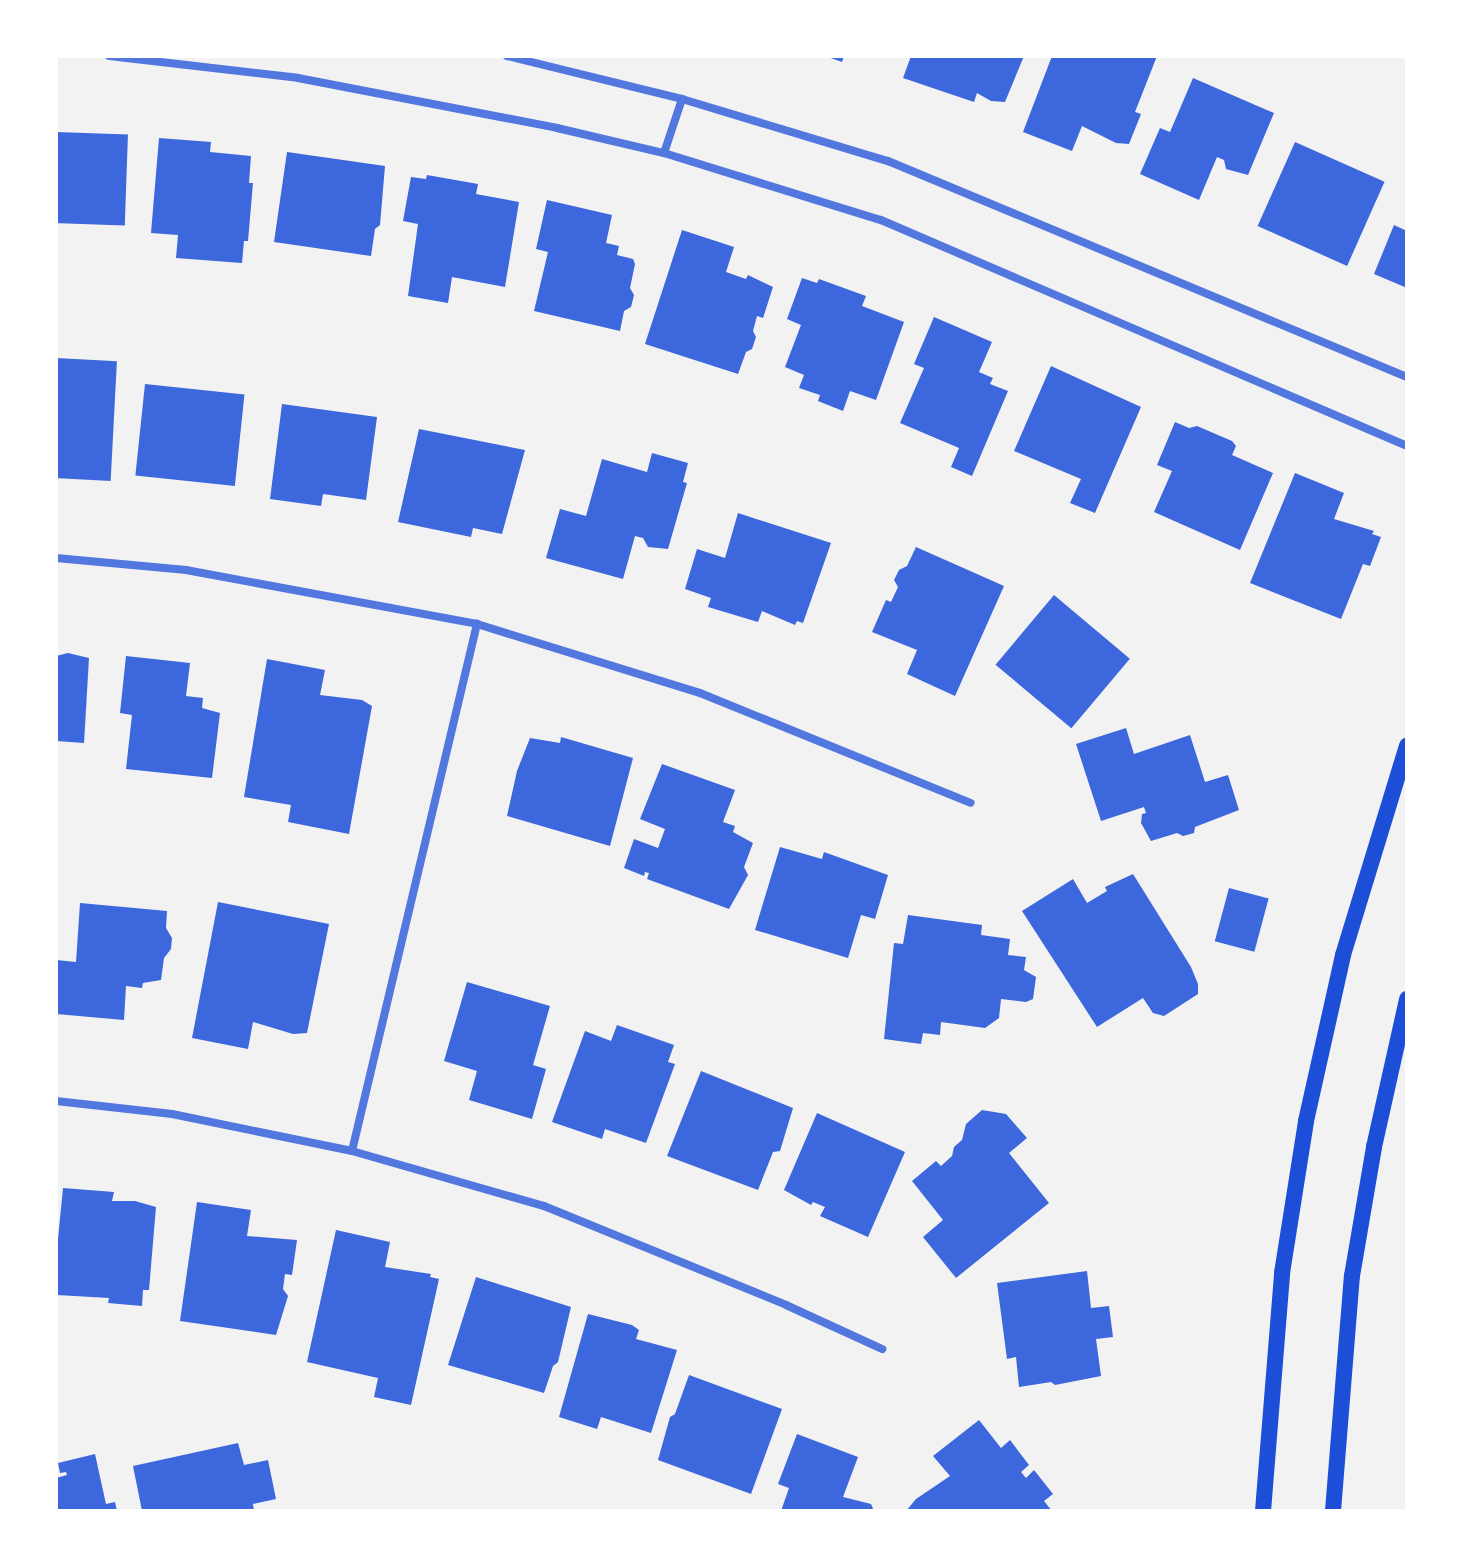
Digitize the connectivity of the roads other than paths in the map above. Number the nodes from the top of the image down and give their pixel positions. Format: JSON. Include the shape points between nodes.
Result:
{"nodes":[{"id":1,"x":109,"y":56,"type":"edge"},
{"id":2,"x":507,"y":56,"type":"edge"},
{"id":3,"x":682,"y":99,"type":"junction"},
{"id":4,"x":664,"y":153,"type":"junction"},
{"id":5,"x":1407,"y":377,"type":"edge"},
{"id":6,"x":1407,"y":446,"type":"edge"},
{"id":7,"x":56,"y":558,"type":"edge"},
{"id":8,"x":477,"y":624,"type":"junction"},
{"id":9,"x":1407,"y":746,"type":"edge"},
{"id":10,"x":971,"y":803,"type":"dead end"},
{"id":11,"x":1407,"y":999,"type":"edge"},
{"id":12,"x":56,"y":1101,"type":"edge"},
{"id":13,"x":352,"y":1151,"type":"junction"},
{"id":14,"x":882,"y":1349,"type":"dead end"},
{"id":15,"x":1263,"y":1511,"type":"edge"},
{"id":16,"x":1333,"y":1511,"type":"edge"}],
"edges":[{"from":1,"to":4,"type":"street","via":[[298,78]]},
{"from":2,"to":3,"type":"street"},
{"from":3,"to":4,"type":"street"},
{"from":3,"to":5,"type":"street","via":[[888,161]]},
{"from":4,"to":6,"type":"street","via":[[881,220]]},
{"from":7,"to":8,"type":"street","via":[[186,570]]},
{"from":8,"to":10,"type":"street","via":[[700,693]]},
{"from":8,"to":13,"type":"street"},
{"from":9,"to":15,"type":"main road","via":[[1343,955],[1306,1121],[1282,1273]]},
{"from":11,"to":16,"type":"main road","via":[[1352,1276]]},
{"from":12,"to":13,"type":"street","via":[[172,1114]]},
{"from":13,"to":14,"type":"street","via":[[544,1206]]}]}
